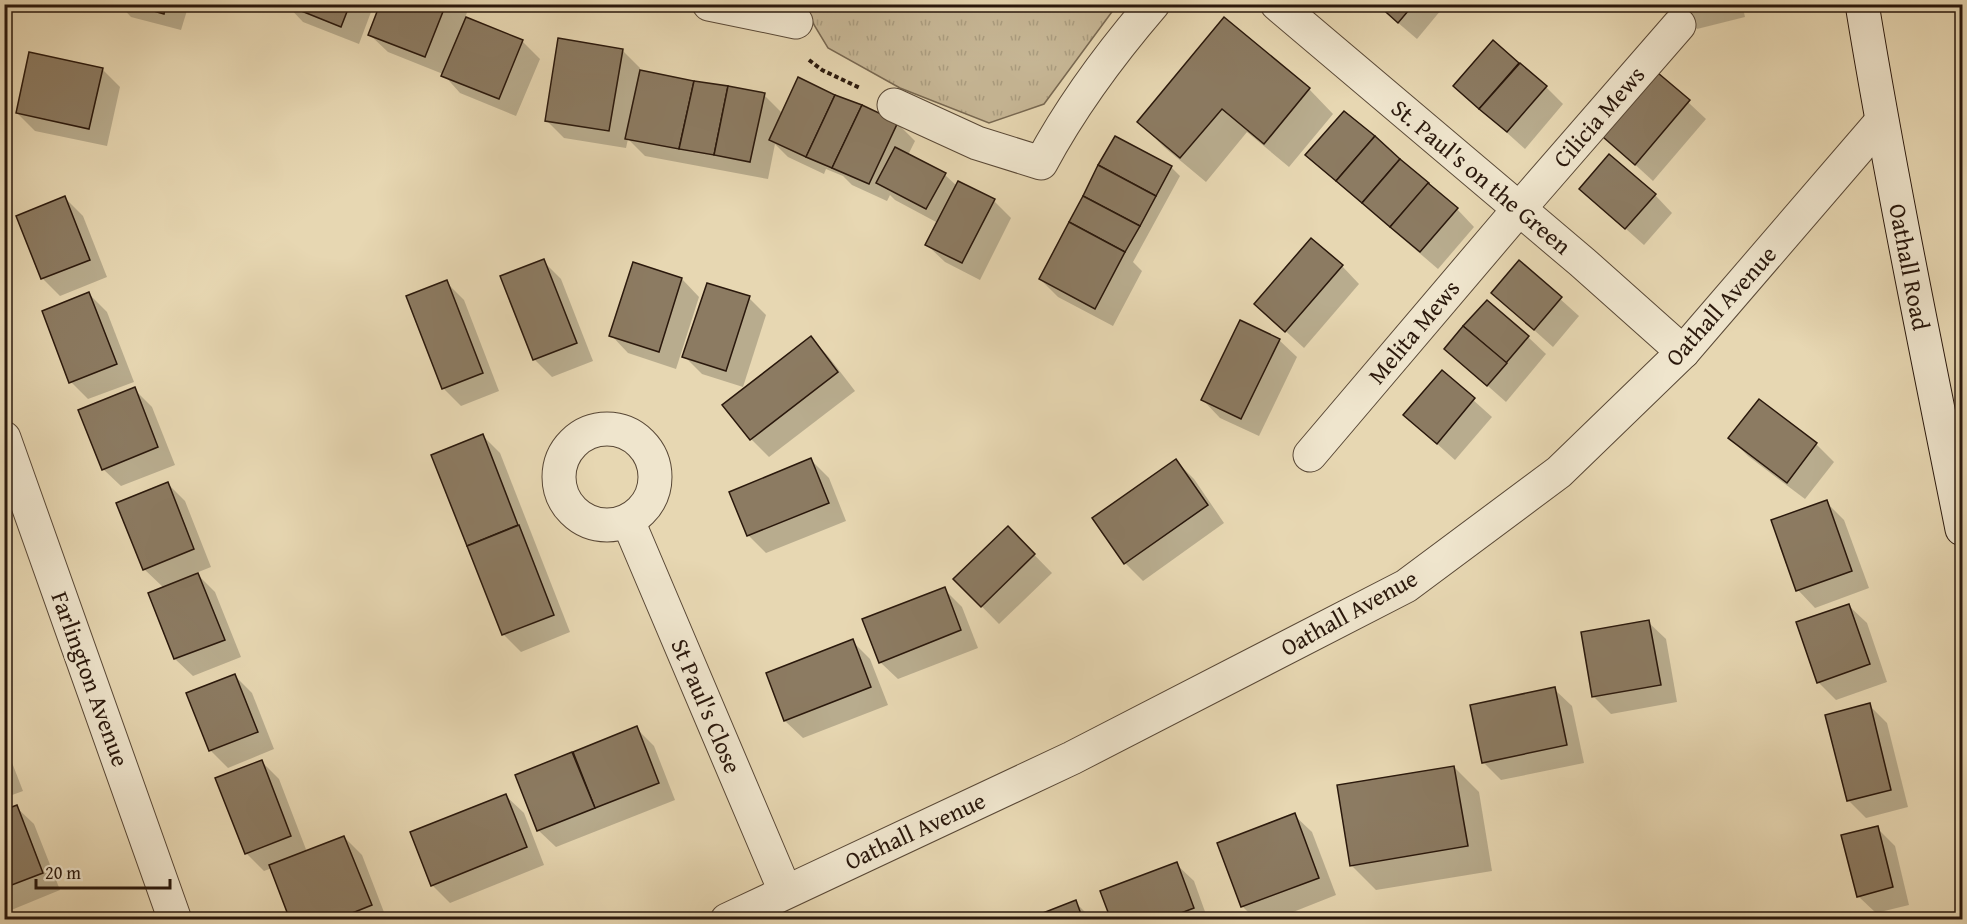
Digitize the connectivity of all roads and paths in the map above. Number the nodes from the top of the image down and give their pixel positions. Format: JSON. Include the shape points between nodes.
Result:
{"nodes":[{"id":1,"x":709,"y":4,"type":"edge"},
{"id":2,"x":1153,"y":4,"type":"edge"},
{"id":3,"x":1277,"y":4,"type":"edge"},
{"id":4,"x":1862,"y":4,"type":"edge"},
{"id":5,"x":796,"y":22,"type":"joint"},
{"id":6,"x":1679,"y":25,"type":"dead end"},
{"id":7,"x":894,"y":105,"type":"joint"},
{"id":8,"x":1881,"y":122,"type":"junction"},
{"id":9,"x":1519,"y":209,"type":"junction"},
{"id":10,"x":1683,"y":352,"type":"junction"},
{"id":11,"x":4,"y":438,"type":"edge"},
{"id":12,"x":1310,"y":455,"type":"dead end"},
{"id":13,"x":628,"y":521,"type":"dead end"},
{"id":14,"x":1962,"y":529,"type":"edge"},
{"id":15,"x":785,"y":891,"type":"junction"},
{"id":16,"x":175,"y":920,"type":"edge"},
{"id":17,"x":727,"y":920,"type":"edge"}],
"edges":[{"from":1,"to":5,"type":"street"},
{"from":2,"to":7,"type":"street","via":[[1117,45],[1064,121],[1041,163],[976,143]]},
{"from":3,"to":9,"type":"street","name":"St. Paul's on the Green"},
{"from":4,"to":8,"type":"street","name":"Oathall Road"},
{"from":5,"to":7,"type":"path","via":[[799,52],[822,70]]},
{"from":6,"to":9,"type":"street","name":"Cilicia Mews"},
{"from":8,"to":10,"type":"street","name":"Oathall Avenue"},
{"from":8,"to":14,"type":"street","name":"Oathall Road"},
{"from":9,"to":10,"type":"street","name":"St. Paul's on the Green"},
{"from":9,"to":12,"type":"street","name":"Melita Mews"},
{"from":10,"to":15,"type":"street","name":"Oathall Avenue","via":[[1559,472],[1406,586],[1072,758]]},
{"from":11,"to":16,"type":"street","name":"Farlington Avenue"},
{"from":13,"to":15,"type":"street","name":"St Paul's Close"},
{"from":15,"to":17,"type":"street","name":"Oathall Avenue"}]}
